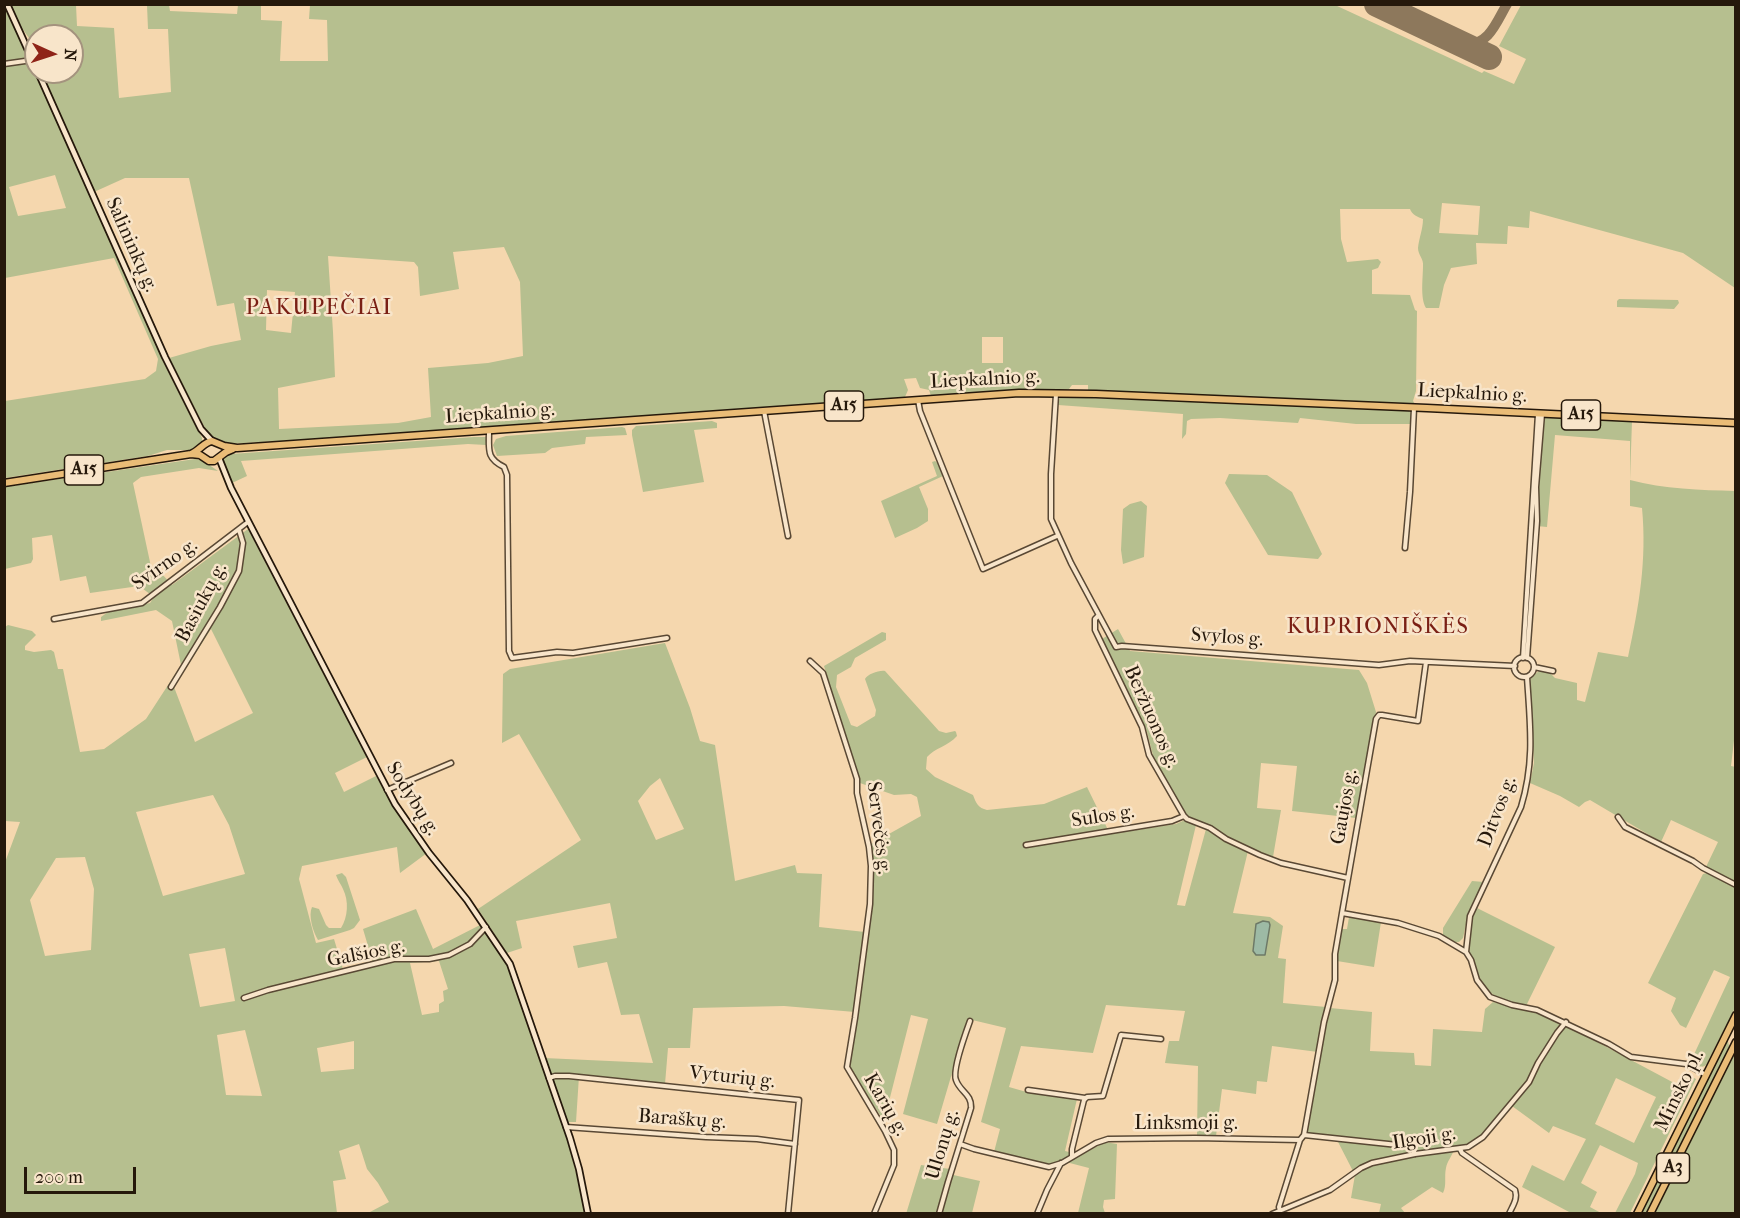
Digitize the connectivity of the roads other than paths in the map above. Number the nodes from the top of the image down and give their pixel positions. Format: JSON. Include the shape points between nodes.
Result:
{"nodes":[{"id":1,"x":8,"y":4,"type":"edge"},
{"id":2,"x":24,"y":41,"type":"edge"},
{"id":3,"x":24,"y":61,"type":"edge"},
{"id":4,"x":4,"y":64,"type":"edge"},
{"id":5,"x":43,"y":84,"type":"edge"},
{"id":6,"x":1057,"y":393,"type":"junction"},
{"id":7,"x":918,"y":400,"type":"junction"},
{"id":8,"x":1414,"y":407,"type":"junction"},
{"id":9,"x":764,"y":411,"type":"junction"},
{"id":10,"x":1540,"y":413,"type":"junction"},
{"id":11,"x":1736,"y":423,"type":"edge"},
{"id":12,"x":201,"y":429,"type":"junction"},
{"id":13,"x":489,"y":431,"type":"junction"},
{"id":14,"x":212,"y":441,"type":"junction"},
{"id":15,"x":220,"y":445,"type":"junction"},
{"id":16,"x":203,"y":446,"type":"junction"},
{"id":17,"x":237,"y":448,"type":"junction"},
{"id":18,"x":191,"y":454,"type":"junction"},
{"id":19,"x":220,"y":456,"type":"junction"},
{"id":20,"x":203,"y":457,"type":"junction"},
{"id":21,"x":211,"y":461,"type":"junction"},
{"id":22,"x":225,"y":474,"type":"junction"},
{"id":23,"x":4,"y":483,"type":"edge"},
{"id":24,"x":248,"y":522,"type":"junction"},
{"id":25,"x":239,"y":530,"type":"junction"},
{"id":26,"x":788,"y":536,"type":"dead end"},
{"id":27,"x":1057,"y":536,"type":"junction"},
{"id":28,"x":1405,"y":548,"type":"dead end"},
{"id":29,"x":1098,"y":616,"type":"junction"},
{"id":30,"x":54,"y":619,"type":"dead end"},
{"id":31,"x":667,"y":638,"type":"dead end"},
{"id":32,"x":1525,"y":658,"type":"junction"},
{"id":33,"x":810,"y":661,"type":"dead end"},
{"id":34,"x":1426,"y":662,"type":"junction"},
{"id":35,"x":1515,"y":666,"type":"junction"},
{"id":36,"x":1534,"y":667,"type":"junction"},
{"id":37,"x":1553,"y":671,"type":"dead end"},
{"id":38,"x":1527,"y":677,"type":"junction"},
{"id":39,"x":171,"y":687,"type":"dead end"},
{"id":40,"x":451,"y":763,"type":"dead end"},
{"id":41,"x":387,"y":790,"type":"junction"},
{"id":42,"x":1184,"y":816,"type":"junction"},
{"id":43,"x":1618,"y":817,"type":"dead end"},
{"id":44,"x":1026,"y":845,"type":"dead end"},
{"id":45,"x":1348,"y":878,"type":"junction"},
{"id":46,"x":1736,"y":885,"type":"edge"},
{"id":47,"x":1341,"y":913,"type":"junction"},
{"id":48,"x":486,"y":927,"type":"junction"},
{"id":49,"x":1466,"y":952,"type":"junction"},
{"id":50,"x":244,"y":998,"type":"dead end"},
{"id":51,"x":856,"y":1008,"type":"joint"},
{"id":52,"x":1736,"y":1016,"type":"edge"},
{"id":53,"x":970,"y":1021,"type":"dead end"},
{"id":54,"x":1566,"y":1022,"type":"junction"},
{"id":55,"x":1730,"y":1027,"type":"junction"},
{"id":56,"x":1161,"y":1039,"type":"dead end"},
{"id":57,"x":1736,"y":1042,"type":"edge"},
{"id":58,"x":1706,"y":1075,"type":"junction"},
{"id":59,"x":549,"y":1077,"type":"junction"},
{"id":60,"x":1028,"y":1090,"type":"dead end"},
{"id":61,"x":1085,"y":1098,"type":"junction"},
{"id":62,"x":566,"y":1127,"type":"junction"},
{"id":63,"x":1304,"y":1136,"type":"junction"},
{"id":64,"x":1299,"y":1140,"type":"junction"},
{"id":65,"x":795,"y":1144,"type":"junction"},
{"id":66,"x":960,"y":1144,"type":"junction"},
{"id":67,"x":1460,"y":1149,"type":"junction"},
{"id":68,"x":1415,"y":1154,"type":"junction"},
{"id":69,"x":1072,"y":1156,"type":"junction"},
{"id":70,"x":1062,"y":1163,"type":"junction"},
{"id":71,"x":1049,"y":1167,"type":"junction"},
{"id":72,"x":1053,"y":1178,"type":"junction"},
{"id":73,"x":1280,"y":1211,"type":"junction"},
{"id":74,"x":588,"y":1214,"type":"edge"},
{"id":75,"x":788,"y":1214,"type":"edge"},
{"id":76,"x":874,"y":1214,"type":"edge"},
{"id":77,"x":939,"y":1214,"type":"edge"},
{"id":78,"x":1037,"y":1214,"type":"edge"},
{"id":79,"x":1272,"y":1214,"type":"edge"},
{"id":80,"x":1509,"y":1214,"type":"edge"},
{"id":81,"x":1637,"y":1214,"type":"edge"},
{"id":82,"x":1650,"y":1214,"type":"edge"}],
"edges":[{"from":1,"to":2,"type":"main road","name":"Salininkų g."},
{"from":3,"to":4,"type":"street"},
{"from":5,"to":12,"type":"main road","name":"Salininkų g."},
{"from":6,"to":7,"type":"highway","name":"Liepkalnio g.","number":"A15"},
{"from":6,"to":8,"type":"highway","name":"Liepkalnio g.","number":"A15"},
{"from":6,"to":27,"type":"street","name":"Beržuonos g.","via":[[1050,512]]},
{"from":7,"to":9,"type":"highway","name":"Liepkalnio g.","number":"A15"},
{"from":7,"to":27,"type":"street","via":[[983,569]]},
{"from":8,"to":10,"type":"highway","name":"Liepkalnio g.","number":"A15"},
{"from":8,"to":28,"type":"street"},
{"from":9,"to":13,"type":"highway","name":"Liepkalnio g.","number":"A15"},
{"from":9,"to":26,"type":"street"},
{"from":10,"to":11,"type":"highway","name":"Liepkalnio g.","number":"A15","via":[[1593,419]]},
{"from":10,"to":32,"type":"street"},
{"from":12,"to":14,"type":"main road","name":"Salininkų g."},
{"from":12,"to":16,"type":"main road","name":"Salininkų g."},
{"from":13,"to":17,"type":"highway","name":"Liepkalnio g.","number":"A15"},
{"from":13,"to":31,"type":"street","via":[[489,455],[504,467],[507,475],[512,658]]},
{"from":14,"to":15,"type":"highway"},
{"from":14,"to":16,"type":"highway"},
{"from":15,"to":17,"type":"highway"},
{"from":15,"to":19,"type":"highway"},
{"from":16,"to":18,"type":"highway"},
{"from":16,"to":20,"type":"highway"},
{"from":17,"to":19,"type":"highway"},
{"from":18,"to":20,"type":"highway"},
{"from":18,"to":23,"type":"highway","number":"A15"},
{"from":19,"to":21,"type":"highway"},
{"from":19,"to":22,"type":"main road","name":"Sodybų g."},
{"from":20,"to":21,"type":"highway"},
{"from":21,"to":22,"type":"main road","name":"Sodybų g."},
{"from":22,"to":24,"type":"main road","name":"Sodybų g."},
{"from":24,"to":25,"type":"street","name":"Svirno g."},
{"from":24,"to":41,"type":"main road","name":"Sodybų g."},
{"from":25,"to":30,"type":"street","name":"Svirno g.","via":[[142,603]]},
{"from":25,"to":39,"type":"street","name":"Basiukų g.","via":[[243,543],[239,571]]},
{"from":27,"to":29,"type":"street","name":"Beržuonos g."},
{"from":29,"to":34,"type":"street","name":"Svylos g.","via":[[1116,647],[1379,665]]},
{"from":29,"to":42,"type":"street","name":"Beržuonos g.","via":[[1095,630],[1142,727],[1149,755]]},
{"from":32,"to":35,"type":"street","via":[[1517,660]]},
{"from":32,"to":36,"type":"street"},
{"from":33,"to":51,"type":"street","name":"Servečės g.","via":[[823,673],[858,778],[856,793],[869,847],[870,904]]},
{"from":34,"to":35,"type":"street","name":"Svylos g."},
{"from":34,"to":45,"type":"street","name":"Gaujos g.","via":[[1418,721],[1382,715],[1376,719]]},
{"from":35,"to":38,"type":"street","via":[[1518,675]]},
{"from":36,"to":37,"type":"street"},
{"from":36,"to":38,"type":"street"},
{"from":38,"to":49,"type":"street","name":"Ditvos g.","via":[[1531,759],[1527,789],[1470,916]]},
{"from":40,"to":41,"type":"street"},
{"from":41,"to":48,"type":"main road","name":"Sodybų g.","via":[[412,830]]},
{"from":42,"to":44,"type":"street","name":"Sulos g."},
{"from":42,"to":45,"type":"street","via":[[1260,855]]},
{"from":43,"to":46,"type":"street","via":[[1625,827]]},
{"from":45,"to":47,"type":"street","name":"Gaujos g."},
{"from":47,"to":49,"type":"street","via":[[1417,928]]},
{"from":47,"to":63,"type":"street","name":"Gaujos g.","via":[[1335,980]]},
{"from":48,"to":50,"type":"street","name":"Galšios g.","via":[[470,944],[449,955],[394,959]]},
{"from":48,"to":59,"type":"main road","name":"Sodybų g.","via":[[513,970]]},
{"from":49,"to":54,"type":"street","via":[[1477,980],[1490,997]]},
{"from":51,"to":76,"type":"street","name":"Karių g.","via":[[847,1068],[885,1131],[895,1156]]},
{"from":52,"to":55,"type":"highway","name":"Minsko pl.","number":"A3"},
{"from":53,"to":66,"type":"street","name":"Ulonų g.","via":[[955,1074],[971,1102]]},
{"from":54,"to":58,"type":"street","via":[[1631,1057],[1686,1064]]},
{"from":54,"to":67,"type":"street","name":"Ilgoji g.","via":[[1529,1082],[1483,1137]]},
{"from":55,"to":57,"type":"highway"},
{"from":55,"to":58,"type":"highway","name":"Minsko pl.","number":"A3"},
{"from":56,"to":61,"type":"street","via":[[1121,1035],[1103,1096]]},
{"from":57,"to":82,"type":"highway","name":"Minsko pl.","number":"A3"},
{"from":58,"to":81,"type":"highway","name":"Minsko pl.","number":"A3"},
{"from":59,"to":62,"type":"main road","name":"Sodybų g."},
{"from":59,"to":65,"type":"street","name":"Vyturių g.","via":[[800,1100]]},
{"from":60,"to":61,"type":"street"},
{"from":61,"to":69,"type":"street"},
{"from":62,"to":65,"type":"street","name":"Baraškų g."},
{"from":62,"to":74,"type":"main road","name":"Sodybų g."},
{"from":63,"to":64,"type":"street"},
{"from":63,"to":68,"type":"street","via":[[1407,1146]]},
{"from":64,"to":69,"type":"street","name":"Linksmoji g.","via":[[1103,1140]]},
{"from":64,"to":73,"type":"street"},
{"from":65,"to":75,"type":"street","name":"Vyturių g."},
{"from":66,"to":71,"type":"street"},
{"from":66,"to":77,"type":"street","name":"Ulonų g."},
{"from":67,"to":68,"type":"street","name":"Ilgoji g."},
{"from":67,"to":80,"type":"street","via":[[1515,1190],[1516,1201]]},
{"from":68,"to":73,"type":"street","name":"Ilgoji g.","via":[[1372,1163],[1329,1190]]},
{"from":69,"to":70,"type":"street","name":"Linksmoji g."},
{"from":70,"to":71,"type":"street","name":"Linksmoji g."},
{"from":70,"to":72,"type":"street"},
{"from":71,"to":72,"type":"street"},
{"from":72,"to":78,"type":"street"},
{"from":73,"to":79,"type":"street","name":"Ilgoji g."}]}
